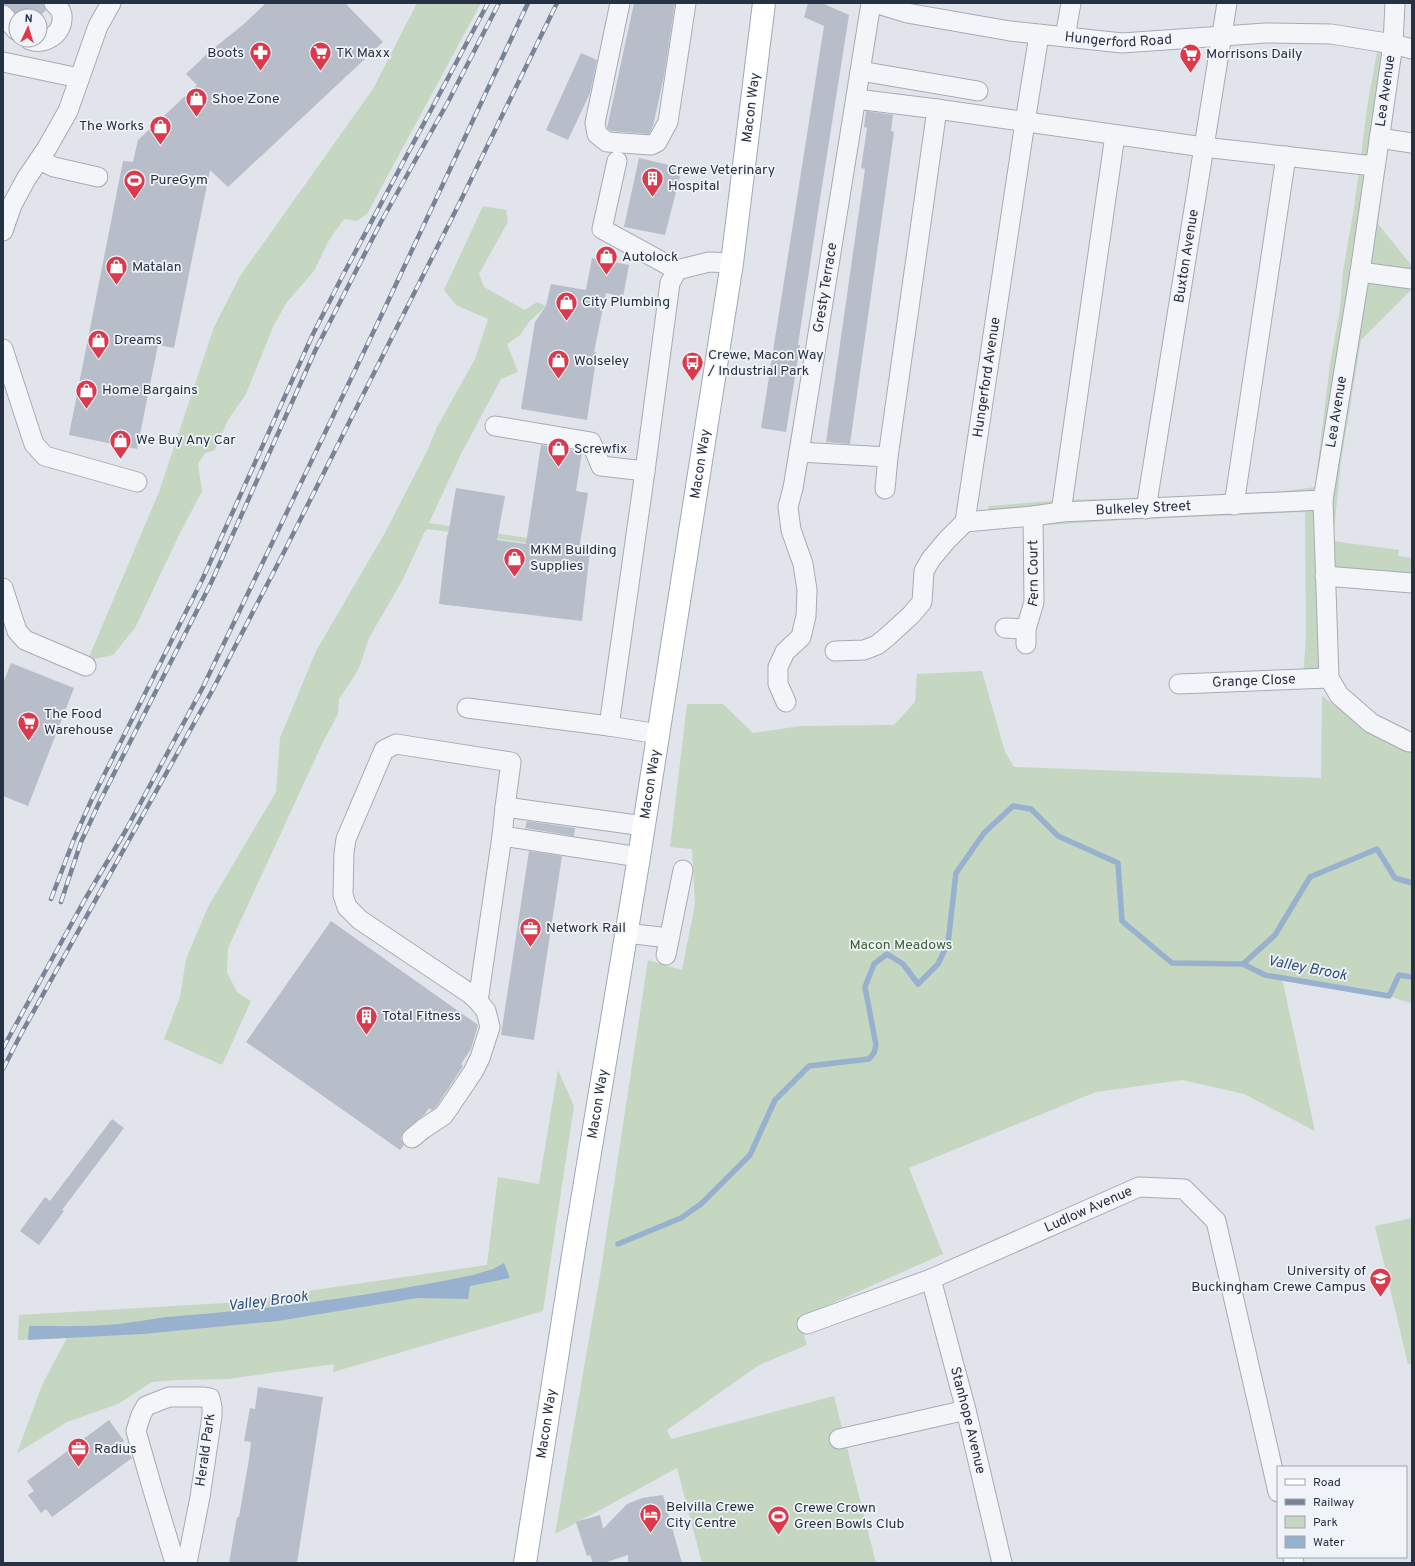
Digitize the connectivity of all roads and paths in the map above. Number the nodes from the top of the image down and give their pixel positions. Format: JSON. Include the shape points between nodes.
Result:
{"nodes":[{"id":1,"x":54,"y":3,"type":"edge"},
{"id":2,"x":96,"y":3,"type":"edge"},
{"id":3,"x":111,"y":3,"type":"edge"},
{"id":4,"x":620,"y":3,"type":"edge"},
{"id":5,"x":686,"y":3,"type":"edge"},
{"id":6,"x":764,"y":3,"type":"edge"},
{"id":7,"x":871,"y":3,"type":"edge"},
{"id":8,"x":875,"y":3,"type":"edge"},
{"id":9,"x":1071,"y":3,"type":"edge"},
{"id":10,"x":1227,"y":3,"type":"edge"},
{"id":11,"x":1395,"y":3,"type":"edge"},
{"id":12,"x":908,"y":8,"type":"edge"},
{"id":13,"x":98,"y":26,"type":"junction"},
{"id":14,"x":1039,"y":35,"type":"junction"},
{"id":15,"x":1220,"y":36,"type":"junction"},
{"id":16,"x":1065,"y":38,"type":"junction"},
{"id":17,"x":48,"y":40,"type":"edge"},
{"id":18,"x":1392,"y":44,"type":"junction"},
{"id":19,"x":1412,"y":49,"type":"edge"},
{"id":20,"x":3,"y":62,"type":"edge"},
{"id":21,"x":860,"y":71,"type":"junction"},
{"id":22,"x":79,"y":78,"type":"junction"},
{"id":23,"x":978,"y":91,"type":"dead end"},
{"id":24,"x":856,"y":99,"type":"junction"},
{"id":25,"x":937,"y":109,"type":"junction"},
{"id":26,"x":1025,"y":122,"type":"junction"},
{"id":27,"x":1116,"y":135,"type":"junction"},
{"id":28,"x":1379,"y":138,"type":"junction"},
{"id":29,"x":1412,"y":143,"type":"edge"},
{"id":30,"x":1203,"y":147,"type":"junction"},
{"id":31,"x":1286,"y":156,"type":"junction"},
{"id":32,"x":39,"y":160,"type":"junction"},
{"id":33,"x":617,"y":161,"type":"dead end"},
{"id":34,"x":1374,"y":166,"type":"junction"},
{"id":35,"x":98,"y":176,"type":"dead end"},
{"id":36,"x":3,"y":231,"type":"edge"},
{"id":37,"x":732,"y":263,"type":"junction"},
{"id":38,"x":677,"y":270,"type":"junction"},
{"id":39,"x":1360,"y":272,"type":"junction"},
{"id":40,"x":1412,"y":279,"type":"edge"},
{"id":41,"x":3,"y":349,"type":"edge"},
{"id":42,"x":495,"y":426,"type":"dead end"},
{"id":43,"x":799,"y":452,"type":"junction"},
{"id":44,"x":888,"y":457,"type":"junction"},
{"id":45,"x":645,"y":471,"type":"junction"},
{"id":46,"x":137,"y":482,"type":"dead end"},
{"id":47,"x":885,"y":489,"type":"dead end"},
{"id":48,"x":1323,"y":500,"type":"junction"},
{"id":49,"x":1234,"y":505,"type":"junction"},
{"id":50,"x":1146,"y":508,"type":"junction"},
{"id":51,"x":1061,"y":512,"type":"junction"},
{"id":52,"x":1034,"y":516,"type":"junction"},
{"id":53,"x":965,"y":522,"type":"junction"},
{"id":54,"x":1325,"y":576,"type":"junction"},
{"id":55,"x":1412,"y":583,"type":"edge"},
{"id":56,"x":3,"y":588,"type":"edge"},
{"id":57,"x":1005,"y":628,"type":"dead end"},
{"id":58,"x":835,"y":651,"type":"dead end"},
{"id":59,"x":86,"y":666,"type":"dead end"},
{"id":60,"x":1329,"y":678,"type":"junction"},
{"id":61,"x":1179,"y":684,"type":"dead end"},
{"id":62,"x":786,"y":702,"type":"dead end"},
{"id":63,"x":467,"y":708,"type":"dead end"},
{"id":64,"x":608,"y":726,"type":"junction"},
{"id":65,"x":658,"y":734,"type":"junction"},
{"id":66,"x":1409,"y":742,"type":"dead end"},
{"id":67,"x":505,"y":807,"type":"junction"},
{"id":68,"x":644,"y":826,"type":"junction"},
{"id":69,"x":502,"y":836,"type":"junction"},
{"id":70,"x":639,"y":857,"type":"junction"},
{"id":71,"x":683,"y":870,"type":"dead end"},
{"id":72,"x":626,"y":933,"type":"junction"},
{"id":73,"x":478,"y":1001,"type":"junction"},
{"id":74,"x":412,"y":1138,"type":"dead end"},
{"id":75,"x":931,"y":1279,"type":"junction"},
{"id":76,"x":806,"y":1324,"type":"dead end"},
{"id":77,"x":966,"y":1410,"type":"junction"},
{"id":78,"x":839,"y":1439,"type":"dead end"},
{"id":79,"x":1277,"y":1488,"type":"edge"},
{"id":80,"x":175,"y":1563,"type":"edge"},
{"id":81,"x":187,"y":1563,"type":"edge"},
{"id":82,"x":525,"y":1563,"type":"edge"},
{"id":83,"x":1002,"y":1563,"type":"edge"}],
"edges":[{"from":1,"to":17,"type":"street","via":[[62,16],[61,26]]},
{"from":2,"to":13,"type":"street"},
{"from":3,"to":13,"type":"street"},
{"from":4,"to":5,"type":"street","via":[[595,123],[597,134],[607,142],[651,145],[657,142],[668,122]]},
{"from":6,"to":37,"type":"main road","name":"Macon Way"},
{"from":7,"to":21,"type":"street","name":"Gresty Terrace"},
{"from":8,"to":12,"type":"street","name":"Hungerford Road"},
{"from":9,"to":16,"type":"street"},
{"from":10,"to":15,"type":"street","name":"Buxton Avenue"},
{"from":11,"to":18,"type":"street","name":"Lea Avenue"},
{"from":12,"to":14,"type":"street","name":"Hungerford Road"},
{"from":13,"to":22,"type":"street"},
{"from":14,"to":16,"type":"street","name":"Hungerford Road"},
{"from":14,"to":26,"type":"street","name":"Hungerford Avenue"},
{"from":15,"to":16,"type":"street","name":"Hungerford Road","via":[[1122,43]]},
{"from":15,"to":18,"type":"street","name":"Hungerford Road","via":[[1266,33],[1331,34]]},
{"from":15,"to":30,"type":"street","name":"Buxton Avenue"},
{"from":18,"to":19,"type":"street","name":"Hungerford Road"},
{"from":18,"to":28,"type":"street","name":"Lea Avenue"},
{"from":20,"to":22,"type":"street"},
{"from":21,"to":23,"type":"street"},
{"from":21,"to":24,"type":"street","name":"Gresty Terrace"},
{"from":22,"to":32,"type":"street","via":[[68,111]]},
{"from":24,"to":25,"type":"street"},
{"from":24,"to":43,"type":"street","name":"Gresty Terrace"},
{"from":25,"to":26,"type":"street"},
{"from":25,"to":44,"type":"street"},
{"from":26,"to":27,"type":"street"},
{"from":26,"to":53,"type":"street","name":"Hungerford Avenue"},
{"from":27,"to":30,"type":"street"},
{"from":27,"to":51,"type":"street"},
{"from":28,"to":29,"type":"street"},
{"from":28,"to":34,"type":"street","name":"Lea Avenue"},
{"from":30,"to":31,"type":"street"},
{"from":30,"to":50,"type":"street","name":"Buxton Avenue"},
{"from":31,"to":34,"type":"street"},
{"from":31,"to":49,"type":"street"},
{"from":32,"to":35,"type":"street","via":[[54,167]]},
{"from":32,"to":36,"type":"street","via":[[12,205]]},
{"from":33,"to":38,"type":"street","via":[[602,229]]},
{"from":34,"to":39,"type":"street","name":"Lea Avenue"},
{"from":37,"to":38,"type":"street","via":[[709,262]]},
{"from":37,"to":65,"type":"main road","name":"Macon Way"},
{"from":38,"to":45,"type":"street","via":[[670,283]]},
{"from":39,"to":40,"type":"street"},
{"from":39,"to":48,"type":"street","name":"Lea Avenue"},
{"from":41,"to":46,"type":"street","via":[[32,440],[44,456]]},
{"from":42,"to":45,"type":"street","via":[[591,442],[601,466]]},
{"from":43,"to":44,"type":"street"},
{"from":43,"to":62,"type":"street","name":"Gresty Terrace","via":[[788,507],[791,530],[803,564],[807,590],[806,616],[801,636],[785,652],[778,667],[778,684]]},
{"from":44,"to":47,"type":"street"},
{"from":45,"to":64,"type":"street"},
{"from":48,"to":49,"type":"street","name":"Bulkeley Street"},
{"from":48,"to":54,"type":"street","name":"Lea Avenue"},
{"from":49,"to":50,"type":"street","name":"Bulkeley Street"},
{"from":50,"to":51,"type":"street","name":"Bulkeley Street"},
{"from":51,"to":52,"type":"street","name":"Bulkeley Street"},
{"from":52,"to":53,"type":"street","name":"Bulkeley Street"},
{"from":52,"to":57,"type":"street","name":"Fern Court","via":[[1034,602],[1026,636]]},
{"from":53,"to":58,"type":"street","via":[[931,559],[924,571],[922,602],[911,615],[877,645],[864,650]]},
{"from":54,"to":55,"type":"street"},
{"from":54,"to":60,"type":"street","name":"Lea Avenue"},
{"from":56,"to":59,"type":"street","via":[[17,631],[25,640]]},
{"from":60,"to":61,"type":"street","name":"Grange Close"},
{"from":60,"to":66,"type":"street","name":"Lea Avenue","via":[[1338,695],[1371,723]]},
{"from":63,"to":64,"type":"street"},
{"from":64,"to":65,"type":"street"},
{"from":65,"to":68,"type":"main road","name":"Macon Way"},
{"from":67,"to":68,"type":"street"},
{"from":67,"to":69,"type":"street"},
{"from":67,"to":73,"type":"street","via":[[511,762],[396,744],[384,750],[346,839],[344,853],[343,895],[347,907],[360,920],[470,993]]},
{"from":68,"to":70,"type":"main road","name":"Macon Way"},
{"from":69,"to":70,"type":"street"},
{"from":69,"to":73,"type":"street"},
{"from":70,"to":72,"type":"main road","name":"Macon Way"},
{"from":71,"to":72,"type":"street","via":[[668,947]]},
{"from":72,"to":82,"type":"main road","name":"Macon Way"},
{"from":73,"to":74,"type":"street","via":[[486,1011],[490,1027],[473,1072],[444,1115]]},
{"from":75,"to":76,"type":"street","name":"Ludlow Avenue"},
{"from":75,"to":77,"type":"street","name":"Stanhope Avenue"},
{"from":75,"to":79,"type":"street","name":"Ludlow Avenue","via":[[1140,1187],[1184,1189],[1216,1221]]},
{"from":77,"to":78,"type":"street"},
{"from":77,"to":83,"type":"street","name":"Stanhope Avenue"},
{"from":80,"to":81,"type":"street","name":"Herald Park","via":[[136,1431],[146,1406],[169,1397],[204,1397],[210,1398],[212,1416]]}]}
